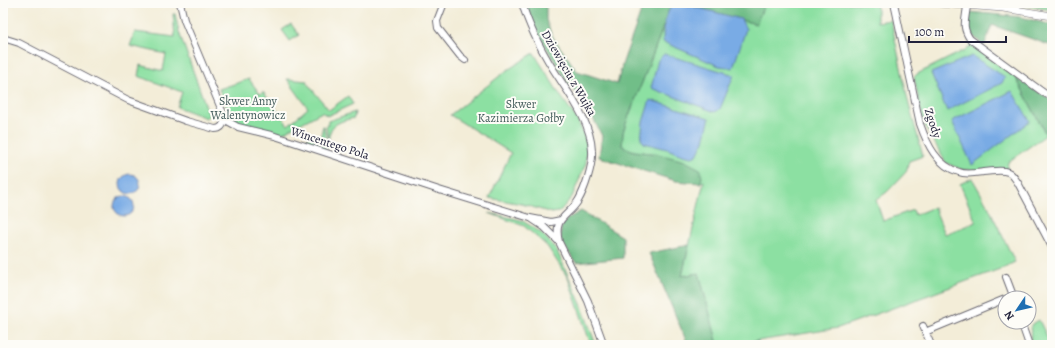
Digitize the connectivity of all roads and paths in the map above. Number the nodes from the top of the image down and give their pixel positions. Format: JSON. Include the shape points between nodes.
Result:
{"nodes":[{"id":1,"x":180,"y":3,"type":"edge"},
{"id":2,"x":444,"y":3,"type":"edge"},
{"id":3,"x":522,"y":3,"type":"edge"},
{"id":4,"x":894,"y":3,"type":"edge"},
{"id":5,"x":938,"y":3,"type":"edge"},
{"id":6,"x":967,"y":5,"type":"junction"},
{"id":7,"x":1052,"y":16,"type":"edge"},
{"id":8,"x":3,"y":38,"type":"edge"},
{"id":9,"x":465,"y":60,"type":"dead end"},
{"id":10,"x":1052,"y":96,"type":"edge"},
{"id":11,"x":225,"y":118,"type":"junction"},
{"id":12,"x":530,"y":218,"type":"junction"},
{"id":13,"x":560,"y":220,"type":"junction"},
{"id":14,"x":559,"y":242,"type":"junction"},
{"id":15,"x":1052,"y":247,"type":"edge"},
{"id":16,"x":1006,"y":277,"type":"dead end"},
{"id":17,"x":1010,"y":290,"type":"edge"},
{"id":18,"x":997,"y":302,"type":"edge"},
{"id":19,"x":1024,"y":330,"type":"edge"},
{"id":20,"x":604,"y":345,"type":"edge"},
{"id":21,"x":931,"y":345,"type":"edge"},
{"id":22,"x":1029,"y":345,"type":"edge"}],
"edges":[{"from":1,"to":11,"type":"street","via":[[184,20]]},
{"from":2,"to":9,"type":"street","via":[[437,21],[438,28]]},
{"from":3,"to":13,"type":"street","name":"Dziewięciu z Wujka","via":[[525,16],[538,43],[580,113],[592,143],[592,158],[583,190],[575,205]]},
{"from":4,"to":15,"type":"street","name":"Zgody","via":[[920,124],[933,153],[948,168],[960,173],[1000,171],[1011,174]]},
{"from":5,"to":6,"type":"street"},
{"from":6,"to":7,"type":"street"},
{"from":6,"to":10,"type":"street","via":[[965,32],[970,39]]},
{"from":8,"to":11,"type":"street","via":[[19,43],[128,100],[186,121],[215,129],[222,126]]},
{"from":11,"to":12,"type":"street","name":"Wincentego Pola","via":[[238,128],[275,136]]},
{"from":12,"to":13,"type":"street","name":"Wincentego Pola","via":[[551,222]]},
{"from":12,"to":14,"type":"street","name":"Wincentego Pola"},
{"from":13,"to":14,"type":"street","via":[[557,232]]},
{"from":14,"to":20,"type":"street","name":"Wincentego Pola","via":[[588,301]]},
{"from":16,"to":17,"type":"street"},
{"from":18,"to":21,"type":"street","via":[[924,329]]},
{"from":19,"to":22,"type":"street"}]}
